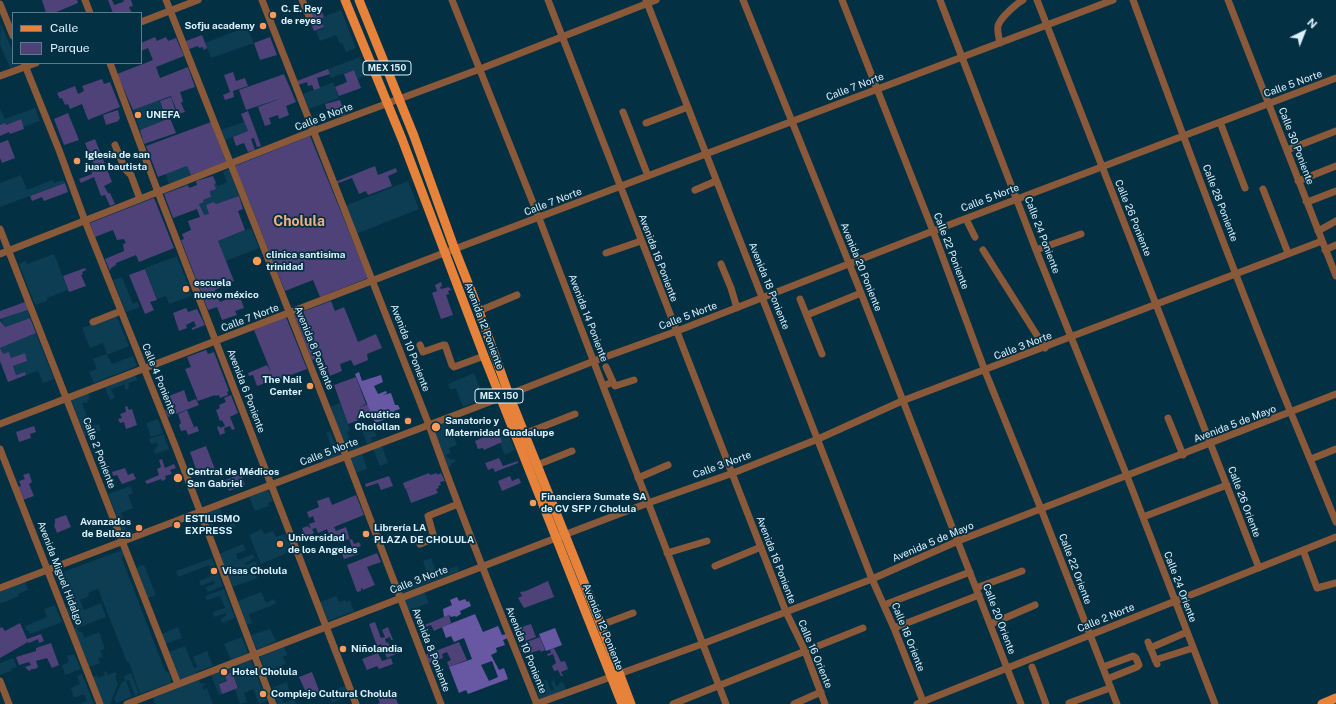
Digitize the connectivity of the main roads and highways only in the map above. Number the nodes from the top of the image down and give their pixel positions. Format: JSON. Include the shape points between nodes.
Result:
{"nodes":[{"id":1,"x":346,"y":0,"type":"edge"},
{"id":2,"x":359,"y":0,"type":"edge"},
{"id":3,"x":414,"y":136,"type":"junction"},
{"id":4,"x":402,"y":139,"type":"junction"},
{"id":5,"x":422,"y":157,"type":"junction"},
{"id":6,"x":410,"y":161,"type":"junction"},
{"id":7,"x":504,"y":397,"type":"junction"},
{"id":8,"x":615,"y":675,"type":"junction"},
{"id":9,"x":1336,"y":698,"type":"edge"},
{"id":10,"x":622,"y":704,"type":"edge"},
{"id":11,"x":631,"y":704,"type":"edge"},
{"id":12,"x":1322,"y":704,"type":"edge"}],
"edges":[{"from":1,"to":4,"type":"main road","name":"Avenida 12 Poniente","number":"MEX 150"},
{"from":2,"to":3,"type":"main road","name":"Avenida 12 Poniente","number":"MEX 150"},
{"from":3,"to":4,"type":"main road","via":[[410,143]]},
{"from":3,"to":5,"type":"main road","name":"Avenida 12 Poniente","number":"MEX 150"},
{"from":4,"to":6,"type":"main road","name":"Avenida 12 Poniente","number":"MEX 150"},
{"from":5,"to":6,"type":"main road","via":[[414,153]]},
{"from":5,"to":7,"type":"main road","name":"Avenida 12 Poniente","number":"MEX 150","via":[[479,311]]},
{"from":6,"to":7,"type":"main road","name":"Avenida 12 Poniente","number":"MEX 150","via":[[484,356]]},
{"from":7,"to":8,"type":"main road","name":"Avenida 12 Poniente","number":"MEX 150","via":[[556,538]]},
{"from":7,"to":8,"type":"main road","name":"Avenida 12 Poniente","number":"MEX 150","via":[[524,434],[601,625]]},
{"from":8,"to":10,"type":"main road","name":"Avenida 12 Poniente","number":"MEX 150"},
{"from":8,"to":11,"type":"main road","name":"Avenida 12 Poniente","number":"MEX 150"},
{"from":9,"to":12,"type":"main road"}]}
